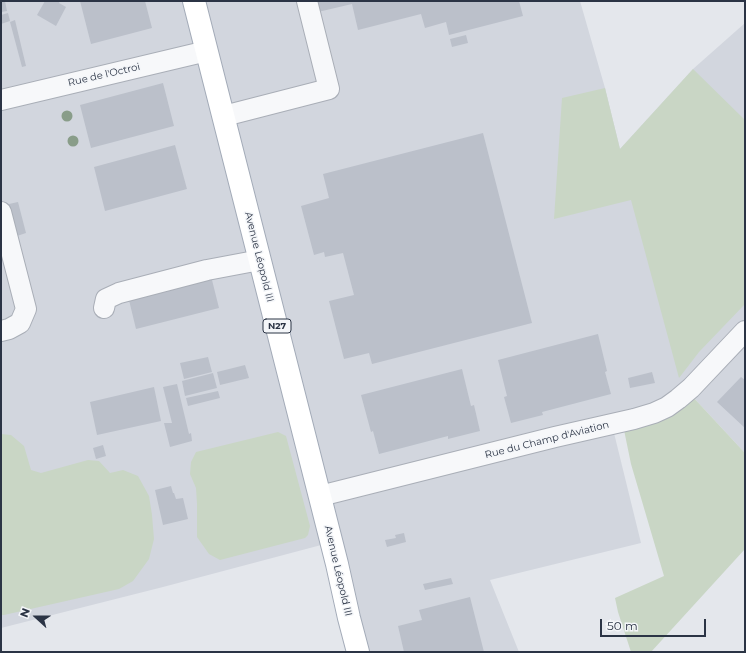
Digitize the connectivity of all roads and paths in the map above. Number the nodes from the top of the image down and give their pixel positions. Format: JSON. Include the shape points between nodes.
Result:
{"nodes":[{"id":1,"x":194,"y":1,"type":"edge"},
{"id":2,"x":307,"y":1,"type":"edge"},
{"id":3,"x":207,"y":51,"type":"junction"},
{"id":4,"x":1,"y":100,"type":"edge"},
{"id":5,"x":224,"y":116,"type":"junction"},
{"id":6,"x":1,"y":212,"type":"edge"},
{"id":7,"x":7,"y":259,"type":"edge"},
{"id":8,"x":260,"y":260,"type":"junction"},
{"id":9,"x":104,"y":308,"type":"dead end"},
{"id":10,"x":1,"y":331,"type":"edge"},
{"id":11,"x":745,"y":331,"type":"edge"},
{"id":12,"x":320,"y":496,"type":"junction"},
{"id":13,"x":358,"y":652,"type":"edge"}],
"edges":[{"from":1,"to":3,"type":"main road","name":"Avenue Léopold III","number":"N27"},
{"from":2,"to":5,"type":"street","via":[[330,89]]},
{"from":3,"to":4,"type":"street","name":"Rue de l'Octroi"},
{"from":3,"to":5,"type":"main road","name":"Avenue Léopold III","number":"N27"},
{"from":5,"to":8,"type":"main road","name":"Avenue Léopold III","number":"N27"},
{"from":6,"to":7,"type":"street"},
{"from":7,"to":10,"type":"street","via":[[26,309],[20,323]]},
{"from":8,"to":9,"type":"street","via":[[207,270],[119,293],[106,300]]},
{"from":8,"to":12,"type":"main road","name":"Avenue Léopold III","number":"N27"},
{"from":11,"to":12,"type":"street","name":"Rue du Champ d'Aviation","via":[[691,388],[654,413]]},
{"from":12,"to":13,"type":"main road","name":"Avenue Léopold III","number":"N27"}]}
